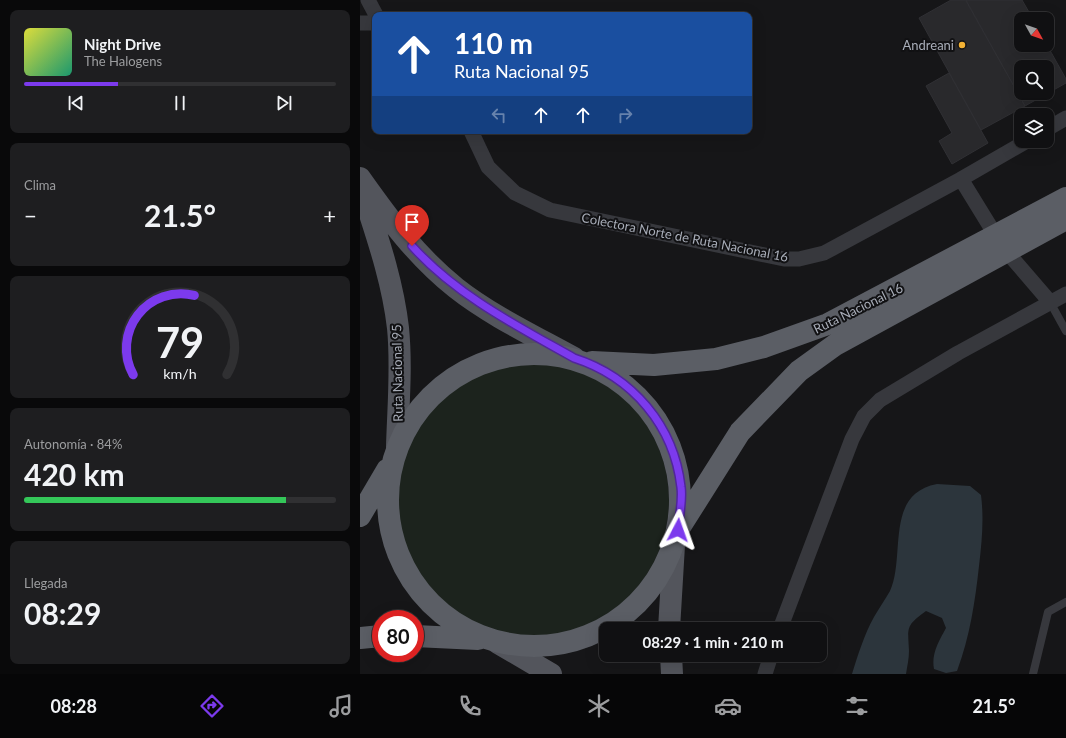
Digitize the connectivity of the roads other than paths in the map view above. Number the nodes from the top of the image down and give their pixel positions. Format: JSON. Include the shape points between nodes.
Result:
{"nodes":[{"id":1,"x":368,"y":0,"type":"edge"},
{"id":2,"x":374,"y":12,"type":"edge"},
{"id":3,"x":360,"y":23,"type":"edge"},
{"id":4,"x":372,"y":23,"type":"edge"},
{"id":5,"x":1066,"y":118,"type":"edge"},
{"id":6,"x":1054,"y":125,"type":"edge"},
{"id":7,"x":472,"y":134,"type":"edge"},
{"id":8,"x":1015,"y":148,"type":"edge"},
{"id":9,"x":360,"y":178,"type":"edge"},
{"id":10,"x":961,"y":179,"type":"junction"},
{"id":11,"x":360,"y":183,"type":"edge"},
{"id":12,"x":1066,"y":198,"type":"edge"},
{"id":13,"x":1066,"y":219,"type":"edge"},
{"id":14,"x":1001,"y":244,"type":"junction"},
{"id":15,"x":1066,"y":294,"type":"edge"},
{"id":16,"x":1050,"y":302,"type":"junction"},
{"id":17,"x":1066,"y":331,"type":"edge"},
{"id":18,"x":579,"y":360,"type":"junction"},
{"id":19,"x":395,"y":455,"type":"junction"},
{"id":20,"x":360,"y":516,"type":"edge"},
{"id":21,"x":676,"y":538,"type":"junction"},
{"id":22,"x":1066,"y":602,"type":"edge"},
{"id":23,"x":670,"y":622,"type":"edge"},
{"id":24,"x":783,"y":622,"type":"edge"},
{"id":25,"x":372,"y":637,"type":"edge"},
{"id":26,"x":424,"y":637,"type":"edge"},
{"id":27,"x":360,"y":638,"type":"edge"},
{"id":28,"x":490,"y":641,"type":"junction"},
{"id":29,"x":671,"y":662,"type":"edge"},
{"id":30,"x":769,"y":662,"type":"edge"},
{"id":31,"x":551,"y":674,"type":"edge"},
{"id":32,"x":672,"y":674,"type":"edge"},
{"id":33,"x":765,"y":674,"type":"edge"},
{"id":34,"x":1033,"y":674,"type":"edge"}],
"edges":[{"from":1,"to":2,"type":"street"},
{"from":3,"to":4,"type":"street"},
{"from":5,"to":6,"type":"street"},
{"from":7,"to":10,"type":"street","name":"Colectora Norte de Ruta Nacional 16","via":[[488,167],[515,193],[550,210],[784,259],[799,259],[824,253]]},
{"from":8,"to":10,"type":"street","name":"Colectora Norte de Ruta Nacional 16"},
{"from":9,"to":18,"type":"main road","via":[[393,225],[421,256],[457,288],[502,317]]},
{"from":10,"to":14,"type":"street"},
{"from":11,"to":19,"type":"main road","name":"Ruta Nacional 95","via":[[389,278],[398,328],[399,382]]},
{"from":12,"to":14,"type":"highway","name":"Ruta Nacional 16"},
{"from":13,"to":14,"type":"highway","name":"Ruta Nacional 16"},
{"from":14,"to":16,"type":"street"},
{"from":14,"to":18,"type":"highway","name":"Ruta Nacional 16","via":[[828,324],[764,347],[716,360],[654,365]]},
{"from":14,"to":21,"type":"highway","name":"Ruta Nacional 16","via":[[835,345],[799,371],[740,432]]},
{"from":15,"to":16,"type":"street"},
{"from":16,"to":17,"type":"lane"},
{"from":16,"to":24,"type":"street","via":[[880,400],[864,416],[852,439]]},
{"from":18,"to":19,"type":"highway","name":"Ruta Nacional 16","via":[[531,353],[489,360],[450,380],[419,410]]},
{"from":18,"to":21,"type":"highway","name":"Ruta Nacional 16","via":[[622,381],[652,411],[672,447],[681,488]]},
{"from":19,"to":20,"type":"highway","name":"Ruta Nacional 16"},
{"from":19,"to":28,"type":"highway","name":"Ruta Nacional 16","via":[[387,505],[395,548],[414,587],[445,618]]},
{"from":21,"to":23,"type":"main road"},
{"from":21,"to":28,"type":"highway","name":"Ruta Nacional 16","via":[[654,585],[624,617],[585,639],[542,648]]},
{"from":22,"to":34,"type":"lane","via":[[1048,612]]},
{"from":25,"to":27,"type":"highway"},
{"from":26,"to":28,"type":"highway","name":"Ruta Nacional 16"},
{"from":28,"to":31,"type":"main road"},
{"from":29,"to":32,"type":"main road"},
{"from":30,"to":33,"type":"street"}]}
